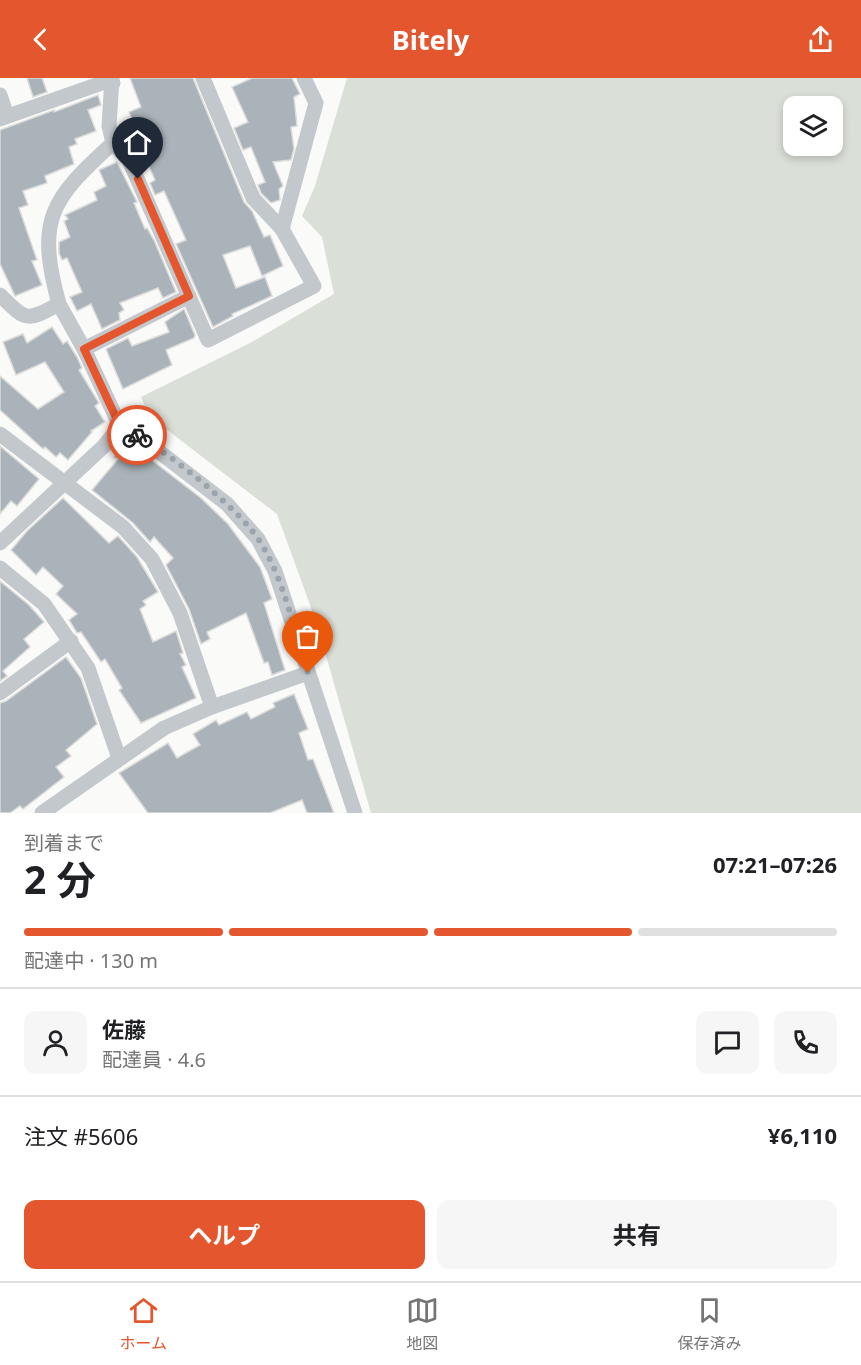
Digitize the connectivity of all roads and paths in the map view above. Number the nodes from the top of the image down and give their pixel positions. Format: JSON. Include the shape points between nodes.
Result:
{"nodes":[{"id":1,"x":203,"y":78,"type":"edge"},
{"id":2,"x":304,"y":78,"type":"edge"},
{"id":3,"x":113,"y":80,"type":"edge"},
{"id":4,"x":0,"y":95,"type":"edge"},
{"id":5,"x":4,"y":117,"type":"edge"},
{"id":6,"x":112,"y":144,"type":"junction"},
{"id":7,"x":282,"y":229,"type":"junction"},
{"id":8,"x":0,"y":295,"type":"edge"},
{"id":9,"x":189,"y":296,"type":"junction"},
{"id":10,"x":59,"y":304,"type":"junction"},
{"id":11,"x":84,"y":349,"type":"junction"},
{"id":12,"x":120,"y":426,"type":"junction"},
{"id":13,"x":0,"y":434,"type":"edge"},
{"id":14,"x":63,"y":483,"type":"junction"},
{"id":15,"x":0,"y":543,"type":"edge"},
{"id":16,"x":0,"y":568,"type":"edge"},
{"id":17,"x":70,"y":641,"type":"junction"},
{"id":18,"x":308,"y":673,"type":"junction"},
{"id":19,"x":0,"y":693,"type":"edge"},
{"id":20,"x":212,"y":707,"type":"junction"},
{"id":21,"x":119,"y":758,"type":"junction"},
{"id":22,"x":62,"y":807,"type":"edge"},
{"id":23,"x":42,"y":813,"type":"edge"},
{"id":24,"x":354,"y":813,"type":"edge"}],
"edges":[{"from":1,"to":7,"type":"street","via":[[253,198]]},
{"from":2,"to":7,"type":"street","via":[[316,103]]},
{"from":3,"to":5,"type":"street"},
{"from":3,"to":6,"type":"street","via":[[109,126]]},
{"from":4,"to":5,"type":"street"},
{"from":6,"to":9,"type":"street","via":[[129,160]]},
{"from":6,"to":10,"type":"street","via":[[81,172],[53,210],[48,266]]},
{"from":7,"to":9,"type":"street","via":[[314,286],[208,340]]},
{"from":8,"to":10,"type":"street","via":[[22,316],[34,317]]},
{"from":9,"to":11,"type":"street"},
{"from":10,"to":11,"type":"street"},
{"from":11,"to":12,"type":"street"},
{"from":12,"to":14,"type":"street"},
{"from":12,"to":18,"type":"street","via":[[228,504],[258,539],[275,571]]},
{"from":13,"to":14,"type":"street"},
{"from":14,"to":15,"type":"street"},
{"from":14,"to":20,"type":"street","via":[[123,527],[152,559],[180,613]]},
{"from":16,"to":17,"type":"street","via":[[44,604]]},
{"from":17,"to":19,"type":"street"},
{"from":17,"to":21,"type":"street","via":[[88,668]]},
{"from":18,"to":20,"type":"street"},
{"from":18,"to":24,"type":"street"},
{"from":20,"to":21,"type":"street","via":[[164,728]]},
{"from":21,"to":22,"type":"street"},
{"from":22,"to":23,"type":"street"}]}
